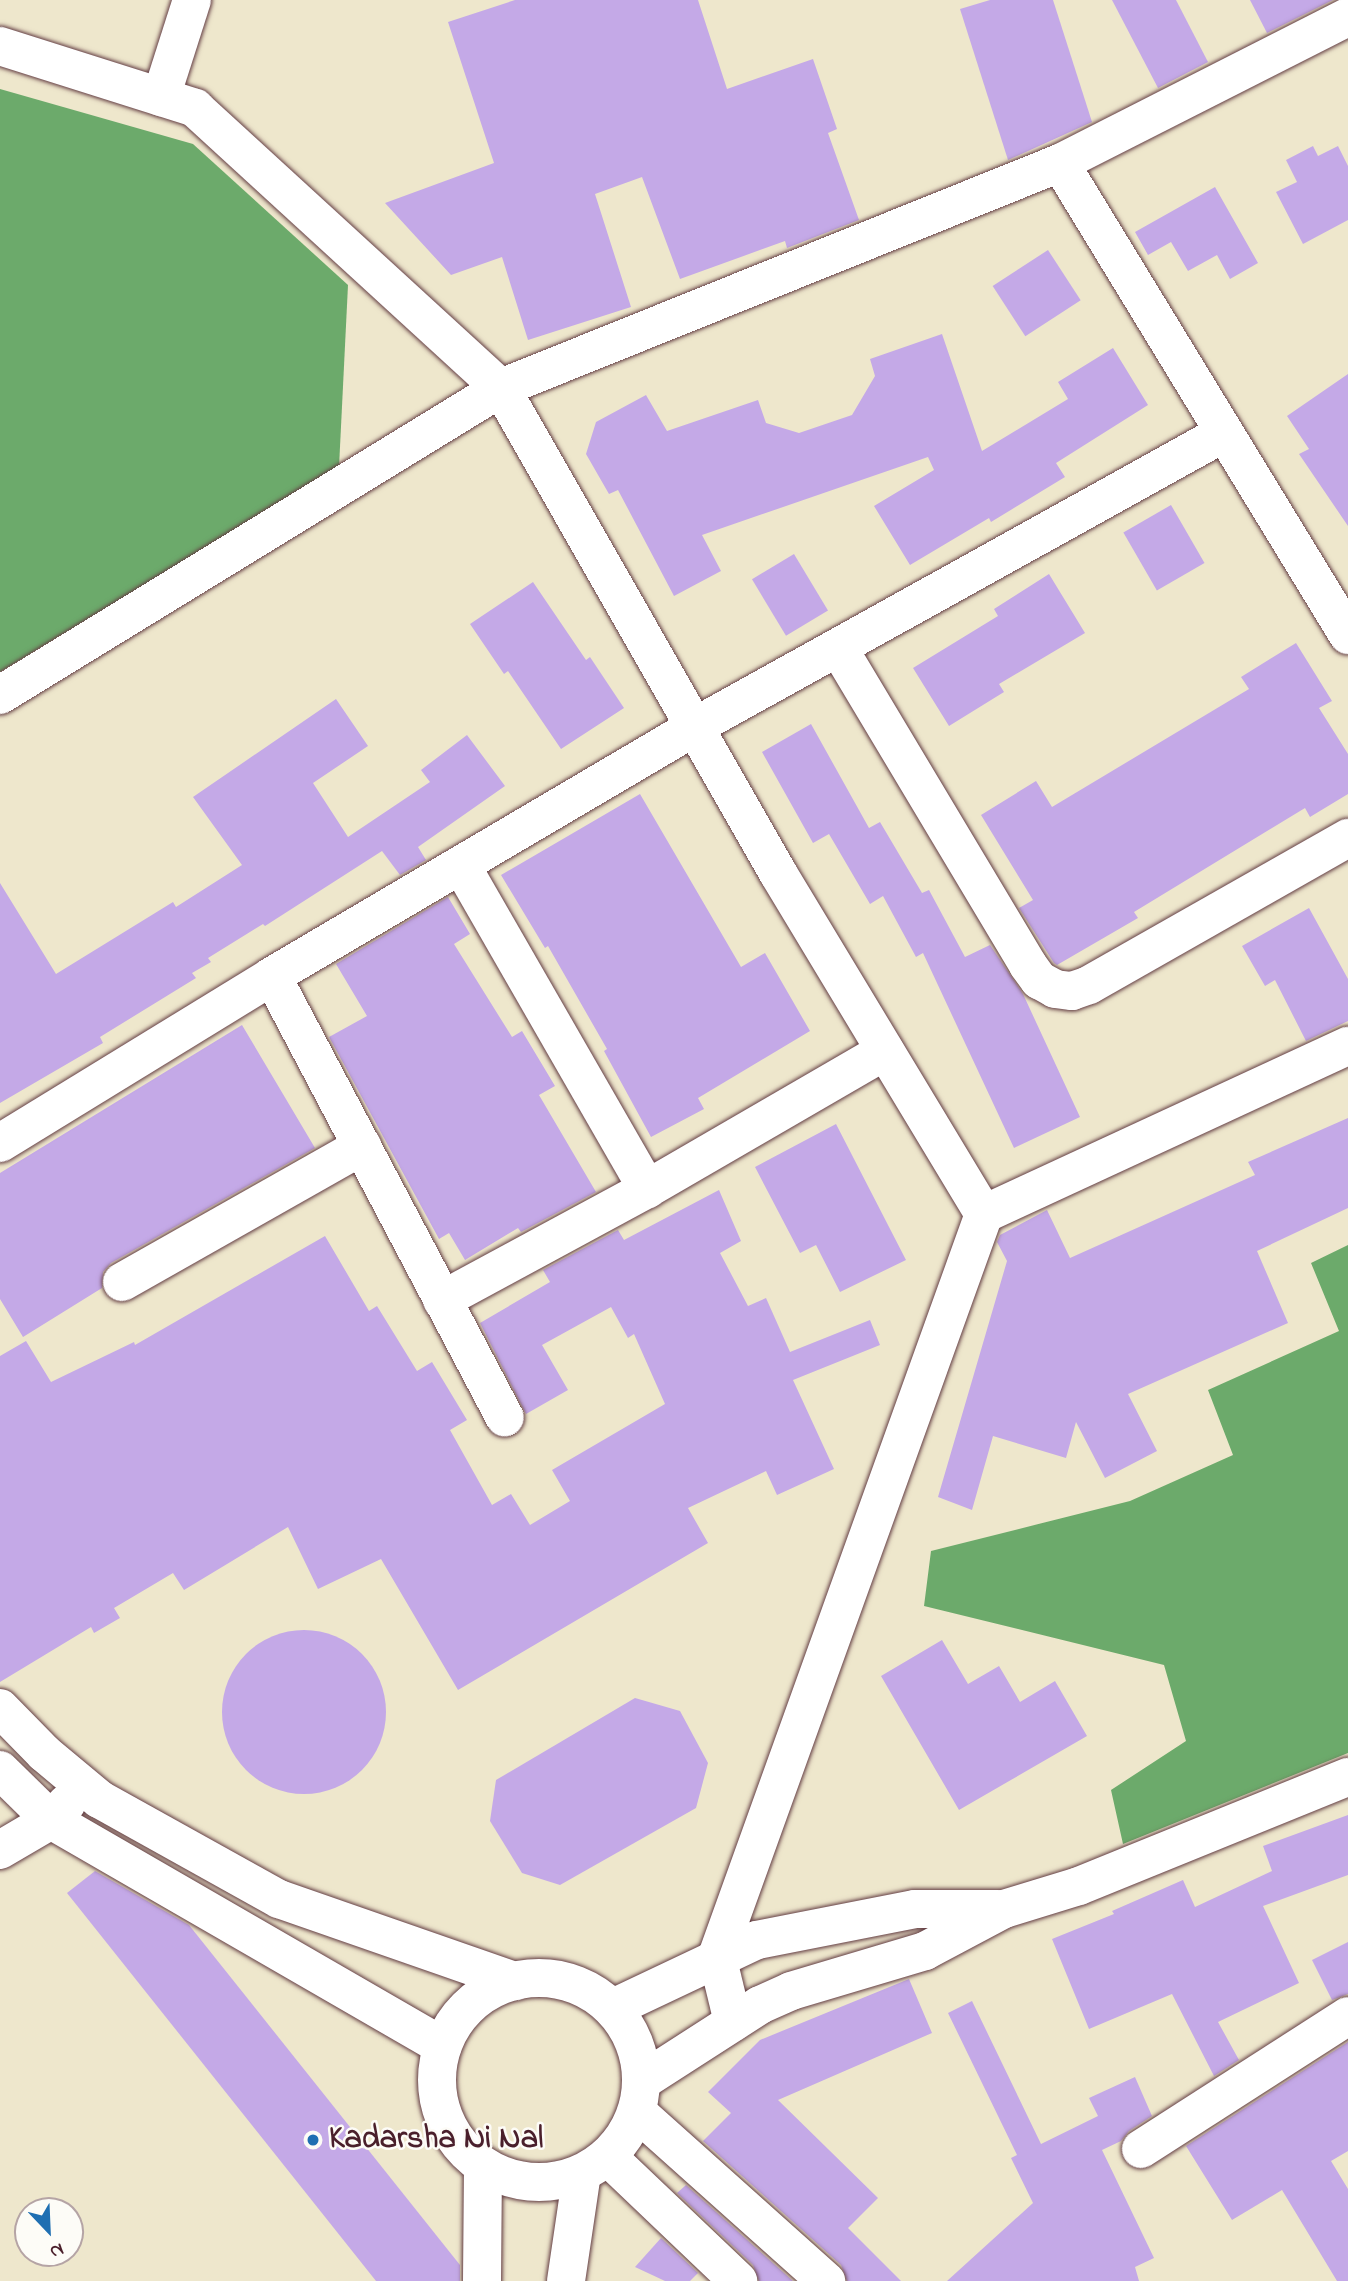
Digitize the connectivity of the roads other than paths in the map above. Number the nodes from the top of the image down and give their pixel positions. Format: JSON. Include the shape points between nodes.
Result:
{"nodes":[{"id":1,"x":192,"y":0,"type":"edge"},
{"id":2,"x":1348,"y":17,"type":"edge"},
{"id":3,"x":0,"y":46,"type":"edge"},
{"id":4,"x":161,"y":97,"type":"junction"},
{"id":5,"x":1060,"y":163,"type":"junction"},
{"id":6,"x":501,"y":388,"type":"junction"},
{"id":7,"x":1224,"y":433,"type":"junction"},
{"id":8,"x":1348,"y":635,"type":"edge"},
{"id":9,"x":839,"y":649,"type":"junction"},
{"id":10,"x":0,"y":695,"type":"edge"},
{"id":11,"x":694,"y":727,"type":"junction"},
{"id":12,"x":1348,"y":838,"type":"edge"},
{"id":13,"x":1348,"y":849,"type":"edge"},
{"id":14,"x":1348,"y":864,"type":"edge"},
{"id":15,"x":461,"y":865,"type":"junction"},
{"id":16,"x":272,"y":976,"type":"junction"},
{"id":17,"x":1348,"y":1046,"type":"edge"},
{"id":18,"x":885,"y":1051,"type":"junction"},
{"id":19,"x":0,"y":1143,"type":"edge"},
{"id":20,"x":362,"y":1146,"type":"junction"},
{"id":21,"x":647,"y":1189,"type":"junction"},
{"id":22,"x":985,"y":1214,"type":"junction"},
{"id":23,"x":122,"y":1282,"type":"dead end"},
{"id":24,"x":442,"y":1300,"type":"junction"},
{"id":25,"x":505,"y":1417,"type":"dead end"},
{"id":26,"x":0,"y":1708,"type":"edge"},
{"id":27,"x":0,"y":1770,"type":"edge"},
{"id":28,"x":1348,"y":1777,"type":"edge"},
{"id":29,"x":83,"y":1786,"type":"junction"},
{"id":30,"x":51,"y":1820,"type":"junction"},
{"id":31,"x":0,"y":1850,"type":"edge"},
{"id":32,"x":1004,"y":1909,"type":"junction"},
{"id":33,"x":717,"y":1956,"type":"junction"},
{"id":34,"x":515,"y":1981,"type":"junction"},
{"id":35,"x":612,"y":2008,"type":"junction"},
{"id":36,"x":1348,"y":2016,"type":"edge"},
{"id":37,"x":733,"y":2022,"type":"junction"},
{"id":38,"x":443,"y":2046,"type":"junction"},
{"id":39,"x":640,"y":2096,"type":"junction"},
{"id":40,"x":1141,"y":2149,"type":"dead end"},
{"id":41,"x":595,"y":2165,"type":"junction"},
{"id":42,"x":483,"y":2166,"type":"junction"},
{"id":43,"x":482,"y":2281,"type":"edge"},
{"id":44,"x":566,"y":2281,"type":"edge"},
{"id":45,"x":738,"y":2281,"type":"edge"},
{"id":46,"x":826,"y":2281,"type":"edge"}],
"edges":[{"from":1,"to":4,"type":"street"},
{"from":2,"to":5,"type":"street"},
{"from":3,"to":4,"type":"street"},
{"from":4,"to":6,"type":"street","via":[[195,108]]},
{"from":5,"to":6,"type":"street"},
{"from":5,"to":7,"type":"street"},
{"from":6,"to":10,"type":"street"},
{"from":6,"to":11,"type":"street"},
{"from":7,"to":8,"type":"street"},
{"from":7,"to":9,"type":"street"},
{"from":9,"to":11,"type":"street"},
{"from":9,"to":12,"type":"street","via":[[1028,965],[1039,980],[1055,989],[1072,991],[1089,985]]},
{"from":11,"to":15,"type":"street"},
{"from":11,"to":18,"type":"street"},
{"from":13,"to":14,"type":"street"},
{"from":15,"to":16,"type":"street"},
{"from":15,"to":21,"type":"street"},
{"from":16,"to":19,"type":"street"},
{"from":16,"to":20,"type":"street"},
{"from":17,"to":22,"type":"street"},
{"from":18,"to":21,"type":"street"},
{"from":18,"to":22,"type":"street"},
{"from":20,"to":23,"type":"street"},
{"from":20,"to":24,"type":"street"},
{"from":21,"to":24,"type":"street"},
{"from":22,"to":33,"type":"street"},
{"from":24,"to":25,"type":"street"},
{"from":26,"to":29,"type":"street"},
{"from":27,"to":30,"type":"street"},
{"from":28,"to":32,"type":"street","via":[[1079,1886]]},
{"from":29,"to":30,"type":"street"},
{"from":29,"to":34,"type":"street","via":[[279,1899]]},
{"from":30,"to":31,"type":"street"},
{"from":30,"to":38,"type":"street"},
{"from":32,"to":33,"type":"street","via":[[915,1909],[757,1940]]},
{"from":32,"to":37,"type":"street","via":[[925,1951],[791,1991]]},
{"from":33,"to":35,"type":"street"},
{"from":33,"to":37,"type":"street"},
{"from":34,"to":35,"type":"street","via":[[567,1982],[592,1992]]},
{"from":34,"to":38,"type":"street","via":[[484,1994],[459,2016]]},
{"from":35,"to":39,"type":"street","via":[[629,2029],[639,2054]]},
{"from":36,"to":40,"type":"street"},
{"from":37,"to":39,"type":"street"},
{"from":38,"to":42,"type":"street","via":[[437,2080],[442,2113],[458,2143]]},
{"from":39,"to":41,"type":"street"},
{"from":39,"to":46,"type":"street"},
{"from":41,"to":42,"type":"street","via":[[557,2181],[532,2182]]},
{"from":41,"to":44,"type":"street"},
{"from":41,"to":45,"type":"street"},
{"from":42,"to":43,"type":"street"}]}
